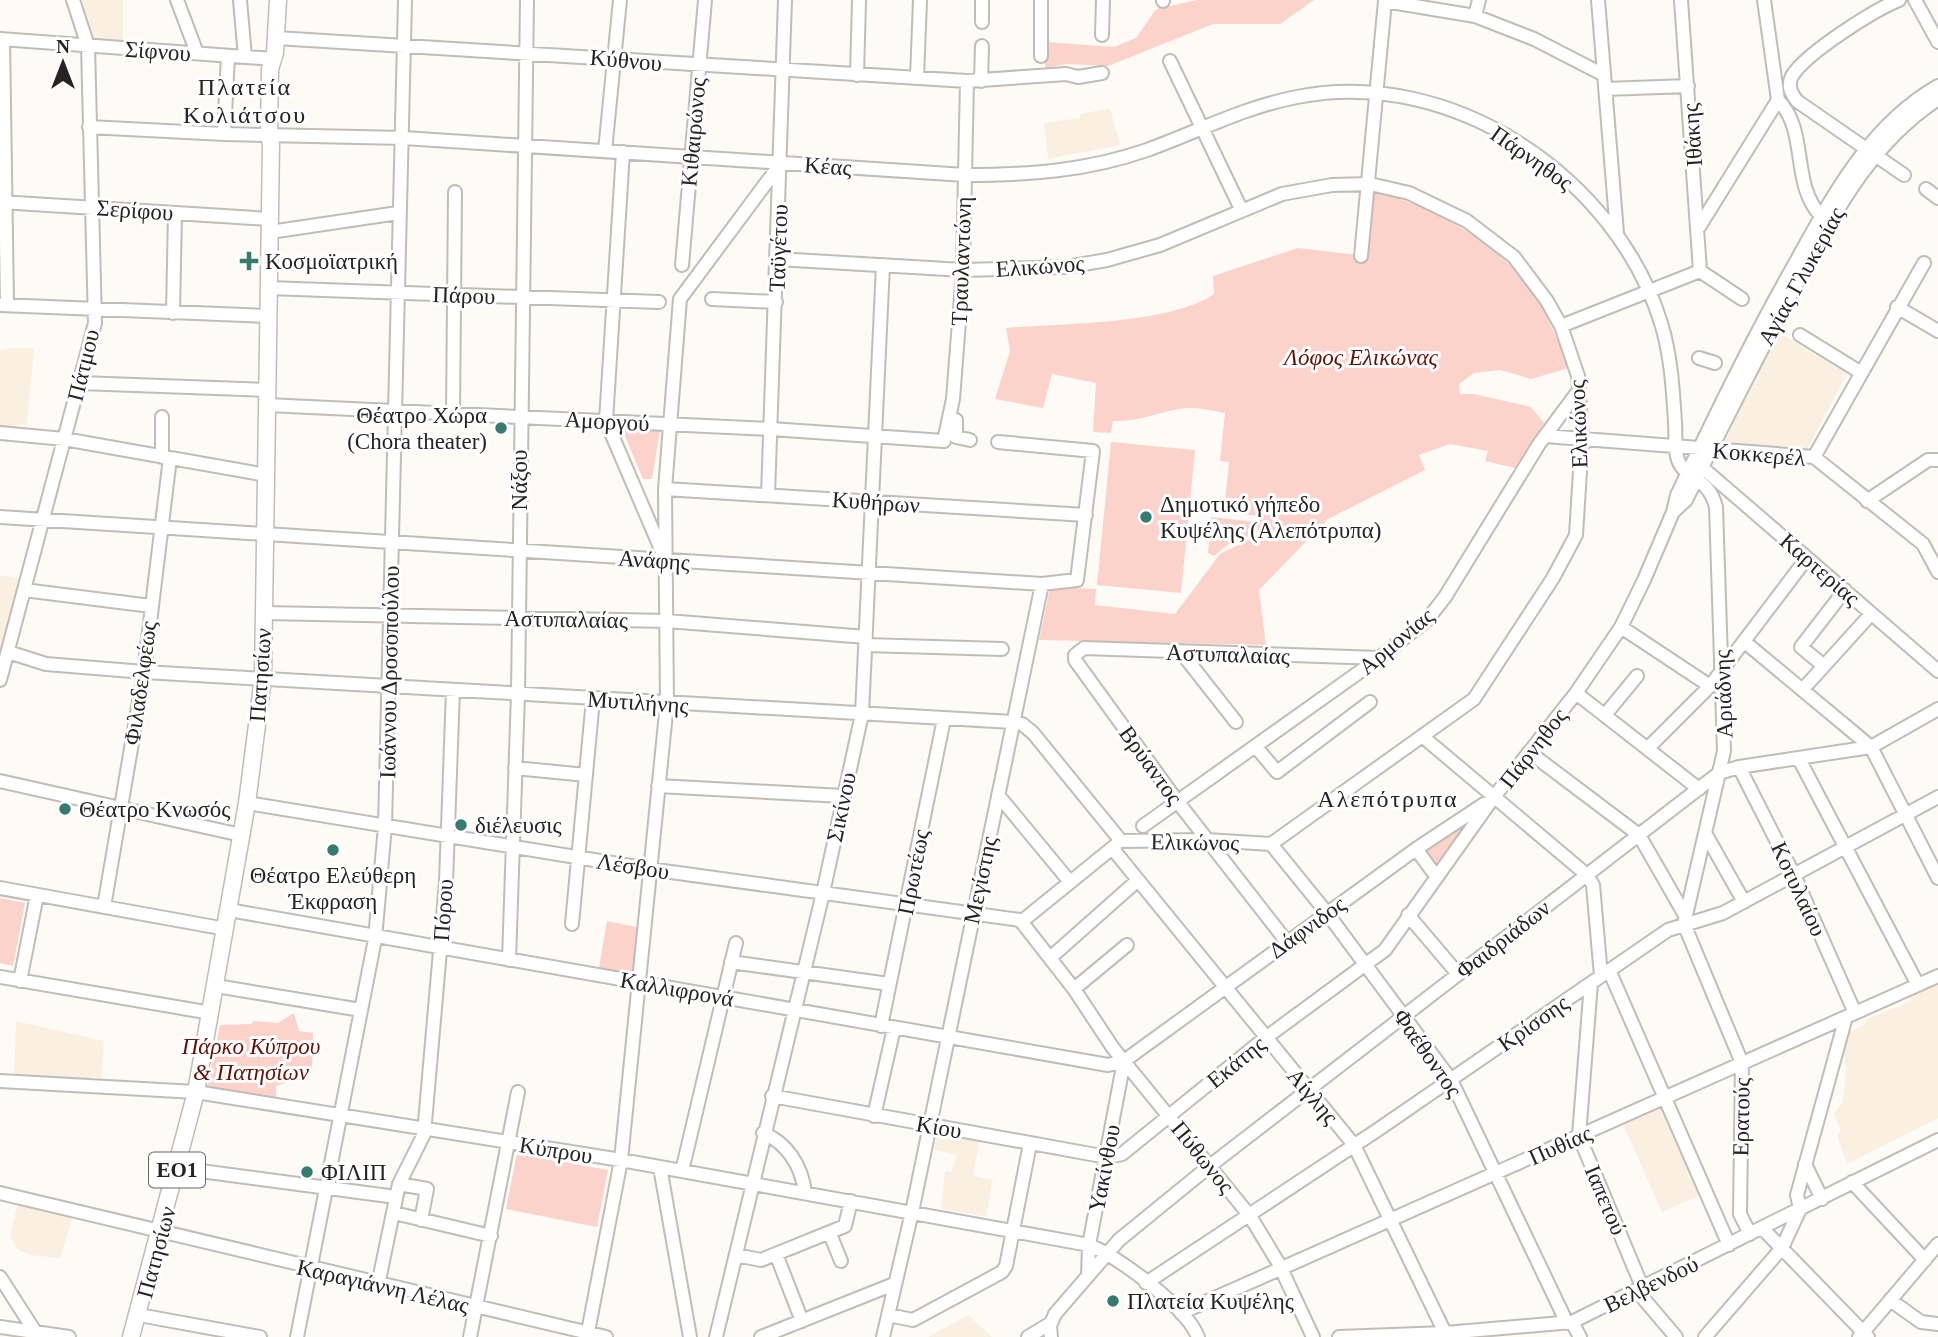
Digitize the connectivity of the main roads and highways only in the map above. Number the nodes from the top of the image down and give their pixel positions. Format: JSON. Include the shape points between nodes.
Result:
{"nodes":[{"id":1,"x":278,"y":0,"type":"edge"},
{"id":2,"x":131,"y":1337,"type":"edge"}],
"edges":[{"from":1,"to":2,"type":"main road","name":"Πατησίων","number":"ΕΟ1","via":[[270,69],[262,678],[242,835],[196,1092]]}]}
